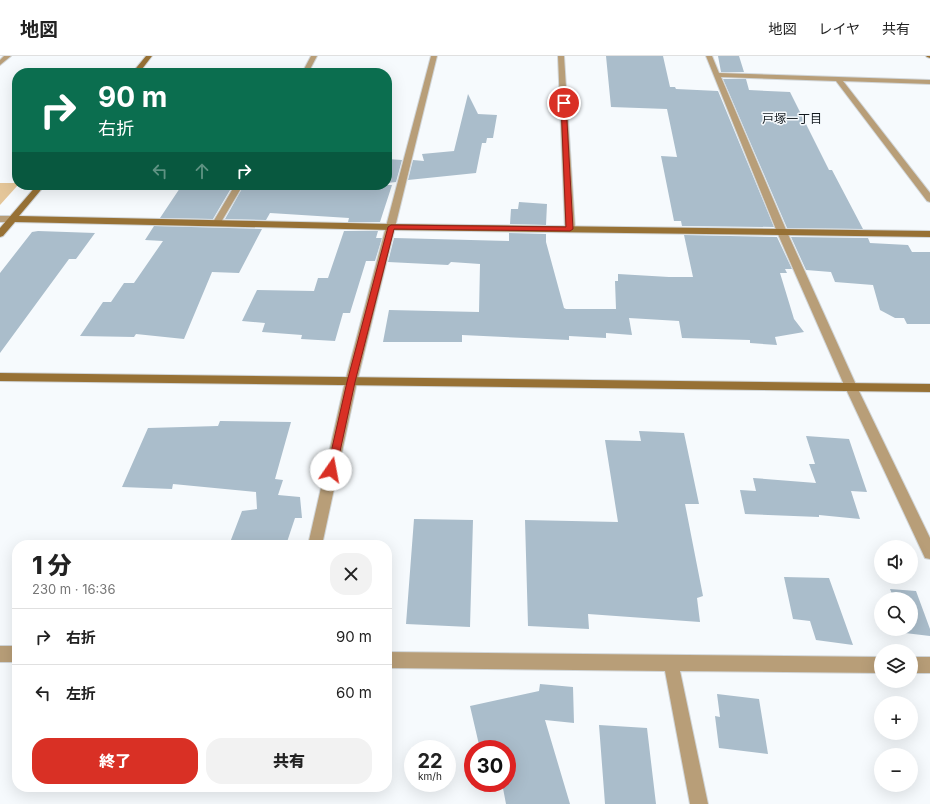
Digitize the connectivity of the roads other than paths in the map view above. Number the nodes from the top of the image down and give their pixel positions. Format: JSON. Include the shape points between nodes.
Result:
{"nodes":[{"id":1,"x":8,"y":56,"type":"edge"},
{"id":2,"x":149,"y":56,"type":"edge"},
{"id":3,"x":314,"y":56,"type":"edge"},
{"id":4,"x":434,"y":56,"type":"edge"},
{"id":5,"x":561,"y":56,"type":"edge"},
{"id":6,"x":708,"y":56,"type":"edge"},
{"id":7,"x":0,"y":63,"type":"edge"},
{"id":8,"x":139,"y":68,"type":"edge"},
{"id":9,"x":307,"y":68,"type":"edge"},
{"id":10,"x":717,"y":75,"type":"junction"},
{"id":11,"x":839,"y":80,"type":"junction"},
{"id":12,"x":930,"y":82,"type":"edge"},
{"id":13,"x":37,"y":190,"type":"edge"},
{"id":14,"x":236,"y":190,"type":"edge"},
{"id":15,"x":930,"y":199,"type":"edge"},
{"id":16,"x":0,"y":219,"type":"edge"},
{"id":17,"x":12,"y":219,"type":"junction"},
{"id":18,"x":217,"y":222,"type":"junction"},
{"id":19,"x":391,"y":227,"type":"junction"},
{"id":20,"x":570,"y":229,"type":"junction"},
{"id":21,"x":782,"y":232,"type":"junction"},
{"id":22,"x":0,"y":234,"type":"edge"},
{"id":23,"x":930,"y":234,"type":"edge"},
{"id":24,"x":0,"y":377,"type":"edge"},
{"id":25,"x":351,"y":382,"type":"junction"},
{"id":26,"x":851,"y":387,"type":"junction"},
{"id":27,"x":930,"y":388,"type":"edge"},
{"id":28,"x":316,"y":540,"type":"edge"},
{"id":29,"x":930,"y":553,"type":"edge"},
{"id":30,"x":0,"y":654,"type":"edge"},
{"id":31,"x":12,"y":654,"type":"edge"},
{"id":32,"x":392,"y":660,"type":"edge"},
{"id":33,"x":671,"y":663,"type":"junction"},
{"id":34,"x":874,"y":665,"type":"edge"},
{"id":35,"x":918,"y":665,"type":"edge"},
{"id":36,"x":930,"y":665,"type":"edge"},
{"id":37,"x":699,"y":804,"type":"edge"}],
"edges":[{"from":1,"to":7,"type":"street"},
{"from":2,"to":8,"type":"street"},
{"from":3,"to":9,"type":"street"},
{"from":4,"to":19,"type":"street"},
{"from":5,"to":20,"type":"street"},
{"from":6,"to":10,"type":"street"},
{"from":10,"to":11,"type":"street"},
{"from":10,"to":21,"type":"street"},
{"from":11,"to":12,"type":"street"},
{"from":11,"to":15,"type":"street"},
{"from":13,"to":17,"type":"street"},
{"from":14,"to":18,"type":"street"},
{"from":16,"to":17,"type":"street"},
{"from":17,"to":18,"type":"street"},
{"from":17,"to":22,"type":"street"},
{"from":18,"to":19,"type":"street"},
{"from":19,"to":20,"type":"street"},
{"from":19,"to":25,"type":"street"},
{"from":20,"to":21,"type":"street"},
{"from":21,"to":23,"type":"street"},
{"from":21,"to":26,"type":"street"},
{"from":24,"to":25,"type":"street"},
{"from":25,"to":26,"type":"street"},
{"from":25,"to":28,"type":"street"},
{"from":26,"to":27,"type":"street"},
{"from":26,"to":29,"type":"street"},
{"from":30,"to":31,"type":"street"},
{"from":32,"to":33,"type":"street"},
{"from":33,"to":34,"type":"street"},
{"from":33,"to":37,"type":"street"},
{"from":35,"to":36,"type":"street"}]}
